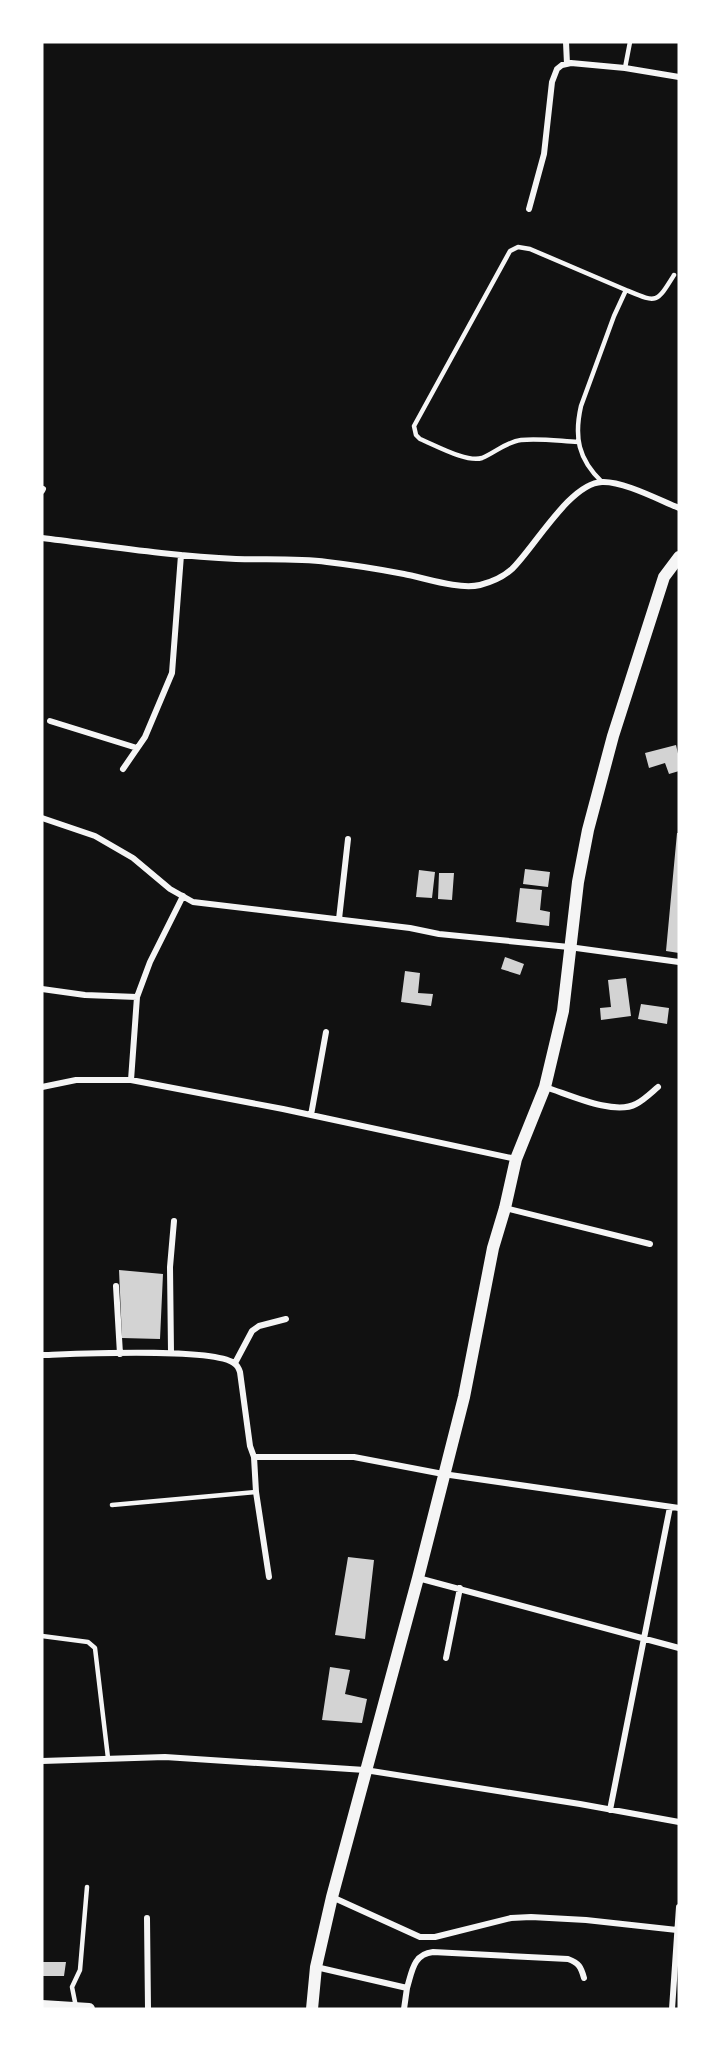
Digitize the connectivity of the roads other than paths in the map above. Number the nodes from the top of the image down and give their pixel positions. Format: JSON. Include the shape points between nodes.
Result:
{"nodes":[{"id":1,"x":566,"y":42,"type":"edge"},
{"id":2,"x":630,"y":42,"type":"edge"},
{"id":3,"x":567,"y":64,"type":"junction"},
{"id":4,"x":625,"y":68,"type":"junction"},
{"id":5,"x":679,"y":77,"type":"edge"},
{"id":6,"x":529,"y":209,"type":"dead end"},
{"id":7,"x":674,"y":274,"type":"dead end"},
{"id":8,"x":626,"y":290,"type":"junction"},
{"id":9,"x":578,"y":442,"type":"junction"},
{"id":10,"x":602,"y":482,"type":"junction"},
{"id":11,"x":679,"y":508,"type":"edge"},
{"id":12,"x":42,"y":538,"type":"edge"},
{"id":13,"x":181,"y":555,"type":"junction"},
{"id":14,"x":679,"y":557,"type":"edge"},
{"id":15,"x":50,"y":721,"type":"dead end"},
{"id":16,"x":137,"y":748,"type":"junction"},
{"id":17,"x":123,"y":769,"type":"dead end"},
{"id":18,"x":42,"y":818,"type":"edge"},
{"id":19,"x":348,"y":839,"type":"dead end"},
{"id":20,"x":183,"y":896,"type":"junction"},
{"id":21,"x":339,"y":920,"type":"junction"},
{"id":22,"x":570,"y":947,"type":"junction"},
{"id":23,"x":679,"y":963,"type":"edge"},
{"id":24,"x":42,"y":989,"type":"edge"},
{"id":25,"x":137,"y":997,"type":"junction"},
{"id":26,"x":326,"y":1032,"type":"dead end"},
{"id":27,"x":131,"y":1080,"type":"junction"},
{"id":28,"x":658,"y":1086,"type":"dead end"},
{"id":29,"x":42,"y":1087,"type":"edge"},
{"id":30,"x":545,"y":1087,"type":"junction"},
{"id":31,"x":311,"y":1115,"type":"junction"},
{"id":32,"x":516,"y":1159,"type":"junction"},
{"id":33,"x":505,"y":1208,"type":"junction"},
{"id":34,"x":174,"y":1221,"type":"dead end"},
{"id":35,"x":650,"y":1244,"type":"dead end"},
{"id":36,"x":116,"y":1286,"type":"dead end"},
{"id":37,"x":286,"y":1318,"type":"dead end"},
{"id":38,"x":171,"y":1352,"type":"junction"},
{"id":39,"x":120,"y":1353,"type":"junction"},
{"id":40,"x":42,"y":1355,"type":"edge"},
{"id":41,"x":235,"y":1363,"type":"junction"},
{"id":42,"x":254,"y":1457,"type":"junction"},
{"id":43,"x":443,"y":1474,"type":"junction"},
{"id":44,"x":256,"y":1492,"type":"junction"},
{"id":45,"x":112,"y":1505,"type":"dead end"},
{"id":46,"x":670,"y":1507,"type":"junction"},
{"id":47,"x":679,"y":1508,"type":"edge"},
{"id":48,"x":268,"y":1577,"type":"dead end"},
{"id":49,"x":418,"y":1578,"type":"junction"},
{"id":50,"x":460,"y":1588,"type":"junction"},
{"id":51,"x":42,"y":1636,"type":"edge"},
{"id":52,"x":645,"y":1638,"type":"junction"},
{"id":53,"x":679,"y":1648,"type":"edge"},
{"id":54,"x":446,"y":1658,"type":"dead end"},
{"id":55,"x":108,"y":1758,"type":"junction"},
{"id":56,"x":42,"y":1761,"type":"edge"},
{"id":57,"x":365,"y":1770,"type":"junction"},
{"id":58,"x":610,"y":1810,"type":"junction"},
{"id":59,"x":679,"y":1822,"type":"edge"},
{"id":60,"x":87,"y":1887,"type":"dead end"},
{"id":61,"x":332,"y":1897,"type":"junction"},
{"id":62,"x":679,"y":1907,"type":"edge"},
{"id":63,"x":147,"y":1918,"type":"dead end"},
{"id":64,"x":677,"y":1930,"type":"junction"},
{"id":65,"x":316,"y":1967,"type":"junction"},
{"id":66,"x":584,"y":1978,"type":"dead end"},
{"id":67,"x":406,"y":1988,"type":"junction"},
{"id":68,"x":42,"y":2006,"type":"edge"},
{"id":69,"x":76,"y":2007,"type":"junction"},
{"id":70,"x":89,"y":2009,"type":"edge"},
{"id":71,"x":148,"y":2009,"type":"edge"},
{"id":72,"x":312,"y":2009,"type":"edge"},
{"id":73,"x":404,"y":2009,"type":"edge"},
{"id":74,"x":672,"y":2009,"type":"edge"}],
"edges":[{"from":1,"to":3,"type":"street"},
{"from":2,"to":4,"type":"lane"},
{"from":3,"to":4,"type":"street"},
{"from":3,"to":6,"type":"street","via":[[557,69],[552,82],[544,154]]},
{"from":4,"to":5,"type":"street"},
{"from":7,"to":8,"type":"lane","via":[[655,299]]},
{"from":8,"to":9,"type":"lane","via":[[581,406]]},
{"from":8,"to":9,"type":"lane","via":[[530,249],[514,248],[414,426],[420,439],[471,458],[481,458],[520,440]]},
{"from":9,"to":10,"type":"lane","via":[[588,469]]},
{"from":10,"to":11,"type":"street","via":[[627,487]]},
{"from":10,"to":13,"type":"street","via":[[582,490],[562,509],[512,568],[495,581],[477,586],[327,561]]},
{"from":12,"to":13,"type":"street"},
{"from":13,"to":16,"type":"street","via":[[172,673]]},
{"from":14,"to":22,"type":"main road","via":[[664,577],[613,736],[583,852]]},
{"from":15,"to":16,"type":"street"},
{"from":16,"to":17,"type":"street"},
{"from":18,"to":20,"type":"street","via":[[95,836],[133,858]]},
{"from":19,"to":21,"type":"street"},
{"from":20,"to":21,"type":"street","via":[[193,902]]},
{"from":20,"to":25,"type":"street"},
{"from":21,"to":22,"type":"street"},
{"from":22,"to":23,"type":"street"},
{"from":22,"to":30,"type":"main road","via":[[563,1011]]},
{"from":24,"to":25,"type":"street"},
{"from":25,"to":27,"type":"street"},
{"from":26,"to":31,"type":"street"},
{"from":27,"to":29,"type":"street","via":[[76,1080]]},
{"from":27,"to":31,"type":"street"},
{"from":28,"to":30,"type":"street","via":[[636,1104],[624,1108],[608,1107]]},
{"from":30,"to":32,"type":"main road"},
{"from":31,"to":32,"type":"street"},
{"from":32,"to":33,"type":"main road"},
{"from":33,"to":35,"type":"street"},
{"from":33,"to":43,"type":"main road"},
{"from":34,"to":38,"type":"street"},
{"from":36,"to":39,"type":"street"},
{"from":37,"to":41,"type":"street","via":[[252,1331]]},
{"from":38,"to":39,"type":"street"},
{"from":38,"to":41,"type":"street"},
{"from":39,"to":40,"type":"street"},
{"from":41,"to":42,"type":"street","via":[[240,1372]]},
{"from":42,"to":43,"type":"street","via":[[354,1457]]},
{"from":42,"to":44,"type":"street"},
{"from":43,"to":46,"type":"street"},
{"from":43,"to":49,"type":"main road"},
{"from":44,"to":45,"type":"lane"},
{"from":44,"to":48,"type":"street"},
{"from":46,"to":47,"type":"street"},
{"from":46,"to":52,"type":"street"},
{"from":49,"to":50,"type":"street"},
{"from":49,"to":57,"type":"main road"},
{"from":50,"to":52,"type":"street"},
{"from":50,"to":54,"type":"street"},
{"from":51,"to":55,"type":"lane","via":[[88,1642],[95,1648]]},
{"from":52,"to":53,"type":"street"},
{"from":52,"to":58,"type":"street"},
{"from":55,"to":56,"type":"street"},
{"from":55,"to":57,"type":"street","via":[[165,1757]]},
{"from":57,"to":58,"type":"street"},
{"from":57,"to":61,"type":"main road"},
{"from":58,"to":59,"type":"street"},
{"from":60,"to":69,"type":"lane","via":[[80,1970],[72,1987]]},
{"from":61,"to":64,"type":"street","via":[[420,1937],[435,1938],[489,1923],[531,1917]]},
{"from":61,"to":65,"type":"main road"},
{"from":62,"to":64,"type":"street"},
{"from":63,"to":71,"type":"street"},
{"from":64,"to":74,"type":"street"},
{"from":65,"to":67,"type":"street"},
{"from":65,"to":72,"type":"main road"},
{"from":66,"to":67,"type":"street","via":[[577,1962],[568,1959],[433,1952],[419,1956]]},
{"from":67,"to":73,"type":"street"},
{"from":68,"to":69,"type":"main road"},
{"from":69,"to":70,"type":"main road"}]}
